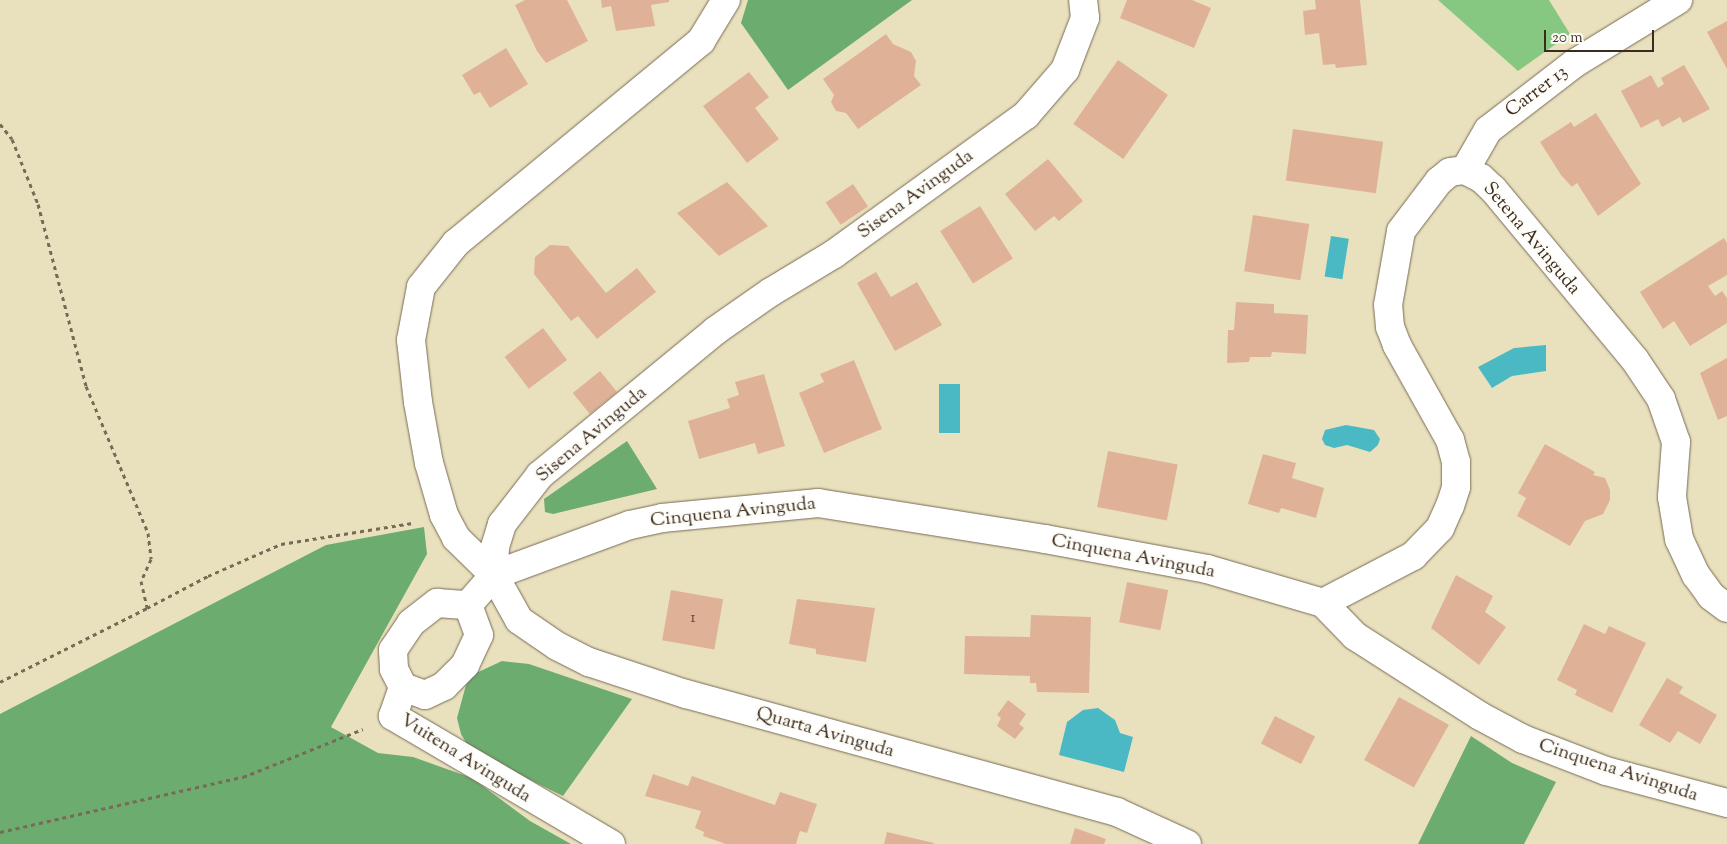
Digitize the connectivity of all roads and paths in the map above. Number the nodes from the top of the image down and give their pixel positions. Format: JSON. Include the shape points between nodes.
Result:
{"nodes":[{"id":1,"x":726,"y":0,"type":"edge"},
{"id":2,"x":1083,"y":0,"type":"edge"},
{"id":3,"x":1678,"y":0,"type":"edge"},
{"id":4,"x":0,"y":124,"type":"edge"},
{"id":5,"x":1465,"y":170,"type":"junction"},
{"id":6,"x":444,"y":515,"type":"junction"},
{"id":7,"x":494,"y":575,"type":"junction"},
{"id":8,"x":1323,"y":603,"type":"junction"},
{"id":9,"x":468,"y":605,"type":"junction"},
{"id":10,"x":147,"y":608,"type":"junction"},
{"id":11,"x":1727,"y":608,"type":"edge"},
{"id":12,"x":0,"y":682,"type":"edge"},
{"id":13,"x":403,"y":687,"type":"junction"},
{"id":14,"x":393,"y":716,"type":"junction"},
{"id":15,"x":1727,"y":803,"type":"edge"},
{"id":16,"x":0,"y":832,"type":"edge"},
{"id":17,"x":611,"y":844,"type":"edge"},
{"id":18,"x":1187,"y":844,"type":"edge"}],
"edges":[{"from":1,"to":6,"type":"street","via":[[701,41],[456,243],[421,288],[411,340],[414,373],[422,431]]},
{"from":2,"to":7,"type":"street","name":"Sisena Avinguda","via":[[1085,18],[1065,70],[1026,115],[834,254],[715,331],[540,475],[502,524],[495,547]]},
{"from":3,"to":5,"type":"street","name":"Carrer 13","via":[[1575,63],[1488,130]]},
{"from":4,"to":10,"type":"path","via":[[12,139],[38,204],[86,386],[148,533],[151,559],[141,581]]},
{"from":5,"to":8,"type":"street","name":"Setena Avinguda","via":[[1450,172],[1439,181],[1401,231],[1388,305],[1390,327],[1397,345],[1450,440],[1456,462],[1456,487],[1450,506],[1440,528],[1413,556]]},
{"from":5,"to":11,"type":"street","name":"Setena Avinguda","via":[[1493,189],[1635,360],[1661,399],[1676,442],[1672,497],[1679,539],[1701,582],[1711,596]]},
{"from":6,"to":7,"type":"street","via":[[456,538]]},
{"from":6,"to":10,"type":"path","via":[[281,544],[208,576]]},
{"from":7,"to":8,"type":"street","name":"Cinquena Avinguda","via":[[645,521],[818,503],[1046,539],[1207,569]]},
{"from":7,"to":9,"type":"street"},
{"from":7,"to":18,"type":"street","name":"Quarta Avinguda","via":[[519,620],[557,646],[589,662],[686,694],[1117,812]]},
{"from":8,"to":15,"type":"street","name":"Cinquena Avinguda","via":[[1355,636],[1480,716],[1523,739],[1566,758]]},
{"from":9,"to":13,"type":"street","name":"Vuitena Avinguda","via":[[437,603],[411,623],[393,650],[394,669]]},
{"from":9,"to":13,"type":"street","via":[[479,635],[465,665],[444,686],[425,695]]},
{"from":10,"to":12,"type":"path"},
{"from":13,"to":14,"type":"street","name":"Vuitena Avinguda"},
{"from":14,"to":16,"type":"path","via":[[243,777]]},
{"from":14,"to":17,"type":"street","name":"Vuitena Avinguda"}]}
